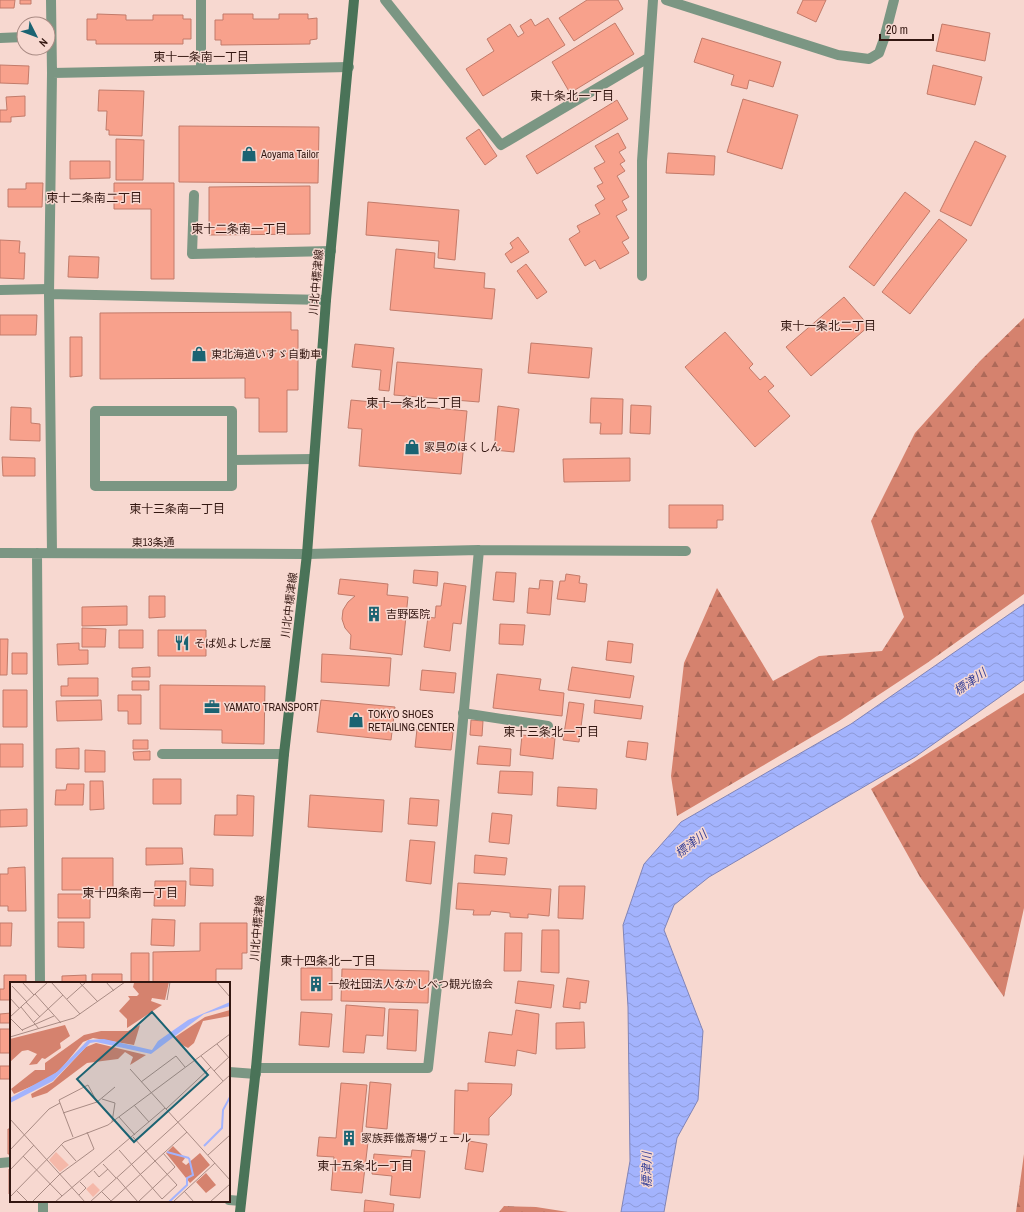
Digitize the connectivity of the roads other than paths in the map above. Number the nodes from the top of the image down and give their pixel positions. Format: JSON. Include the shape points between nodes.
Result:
{"nodes":[{"id":1,"x":51,"y":0,"type":"edge"},
{"id":2,"x":201,"y":0,"type":"edge"},
{"id":3,"x":354,"y":0,"type":"edge"},
{"id":4,"x":385,"y":0,"type":"edge"},
{"id":5,"x":653,"y":0,"type":"edge"},
{"id":6,"x":666,"y":0,"type":"edge"},
{"id":7,"x":894,"y":0,"type":"edge"},
{"id":8,"x":50,"y":16,"type":"edge"},
{"id":9,"x":16,"y":37,"type":"edge"},
{"id":10,"x":0,"y":38,"type":"edge"},
{"id":11,"x":51,"y":56,"type":"edge"},
{"id":12,"x":648,"y":58,"type":"junction"},
{"id":13,"x":349,"y":67,"type":"junction"},
{"id":14,"x":201,"y":70,"type":"junction"},
{"id":15,"x":52,"y":73,"type":"junction"},
{"id":16,"x":194,"y":195,"type":"dead end"},
{"id":17,"x":331,"y":251,"type":"junction"},
{"id":18,"x":642,"y":276,"type":"dead end"},
{"id":19,"x":0,"y":290,"type":"edge"},
{"id":20,"x":49,"y":292,"type":"junction"},
{"id":21,"x":326,"y":300,"type":"junction"},
{"id":22,"x":314,"y":459,"type":"junction"},
{"id":23,"x":232,"y":460,"type":"junction"},
{"id":24,"x":479,"y":550,"type":"junction"},
{"id":25,"x":686,"y":551,"type":"dead end"},
{"id":26,"x":0,"y":553,"type":"edge"},
{"id":27,"x":37,"y":553,"type":"junction"},
{"id":28,"x":52,"y":554,"type":"junction"},
{"id":29,"x":307,"y":554,"type":"junction"},
{"id":30,"x":463,"y":713,"type":"junction"},
{"id":31,"x":548,"y":726,"type":"dead end"},
{"id":32,"x":162,"y":754,"type":"dead end"},
{"id":33,"x":284,"y":754,"type":"junction"},
{"id":34,"x":40,"y":982,"type":"edge"},
{"id":35,"x":256,"y":1071,"type":"junction"},
{"id":36,"x":230,"y":1072,"type":"edge"},
{"id":37,"x":10,"y":1162,"type":"edge"},
{"id":38,"x":0,"y":1163,"type":"edge"},
{"id":39,"x":230,"y":1200,"type":"edge"},
{"id":40,"x":241,"y":1201,"type":"junction"},
{"id":41,"x":240,"y":1212,"type":"edge"}],
"edges":[{"from":1,"to":8,"type":"street"},
{"from":2,"to":14,"type":"street"},
{"from":3,"to":13,"type":"main road","name":"川北中標津線"},
{"from":4,"to":12,"type":"street","via":[[501,145]]},
{"from":5,"to":12,"type":"street"},
{"from":6,"to":7,"type":"street","via":[[838,55],[868,59],[878,53]]},
{"from":9,"to":10,"type":"street"},
{"from":11,"to":15,"type":"street"},
{"from":12,"to":18,"type":"street","via":[[642,161]]},
{"from":13,"to":14,"type":"street"},
{"from":13,"to":17,"type":"main road","name":"川北中標津線"},
{"from":14,"to":15,"type":"street"},
{"from":15,"to":20,"type":"street"},
{"from":16,"to":17,"type":"street","via":[[192,254]]},
{"from":17,"to":21,"type":"main road","name":"川北中標津線"},
{"from":19,"to":20,"type":"street"},
{"from":20,"to":21,"type":"street"},
{"from":20,"to":28,"type":"street"},
{"from":21,"to":22,"type":"main road","name":"川北中標津線"},
{"from":22,"to":23,"type":"street"},
{"from":22,"to":29,"type":"main road","name":"川北中標津線"},
{"from":23,"to":23,"type":"street","via":[[232,411],[95,411],[95,486],[232,486]]},
{"from":24,"to":25,"type":"street","name":"東13条通"},
{"from":24,"to":29,"type":"street","name":"東13条通"},
{"from":24,"to":30,"type":"street"},
{"from":26,"to":27,"type":"street","name":"東13条通"},
{"from":27,"to":28,"type":"street","name":"東13条通"},
{"from":27,"to":34,"type":"street"},
{"from":28,"to":29,"type":"street","name":"東13条通"},
{"from":29,"to":33,"type":"main road","name":"川北中標津線"},
{"from":30,"to":31,"type":"street"},
{"from":30,"to":35,"type":"street","via":[[428,1068]]},
{"from":32,"to":33,"type":"street"},
{"from":33,"to":35,"type":"main road","name":"川北中標津線"},
{"from":35,"to":36,"type":"street"},
{"from":35,"to":40,"type":"main road","name":"川北中標津線"},
{"from":37,"to":38,"type":"street"},
{"from":39,"to":40,"type":"street"},
{"from":40,"to":41,"type":"main road","name":"川北中標津線"}]}
